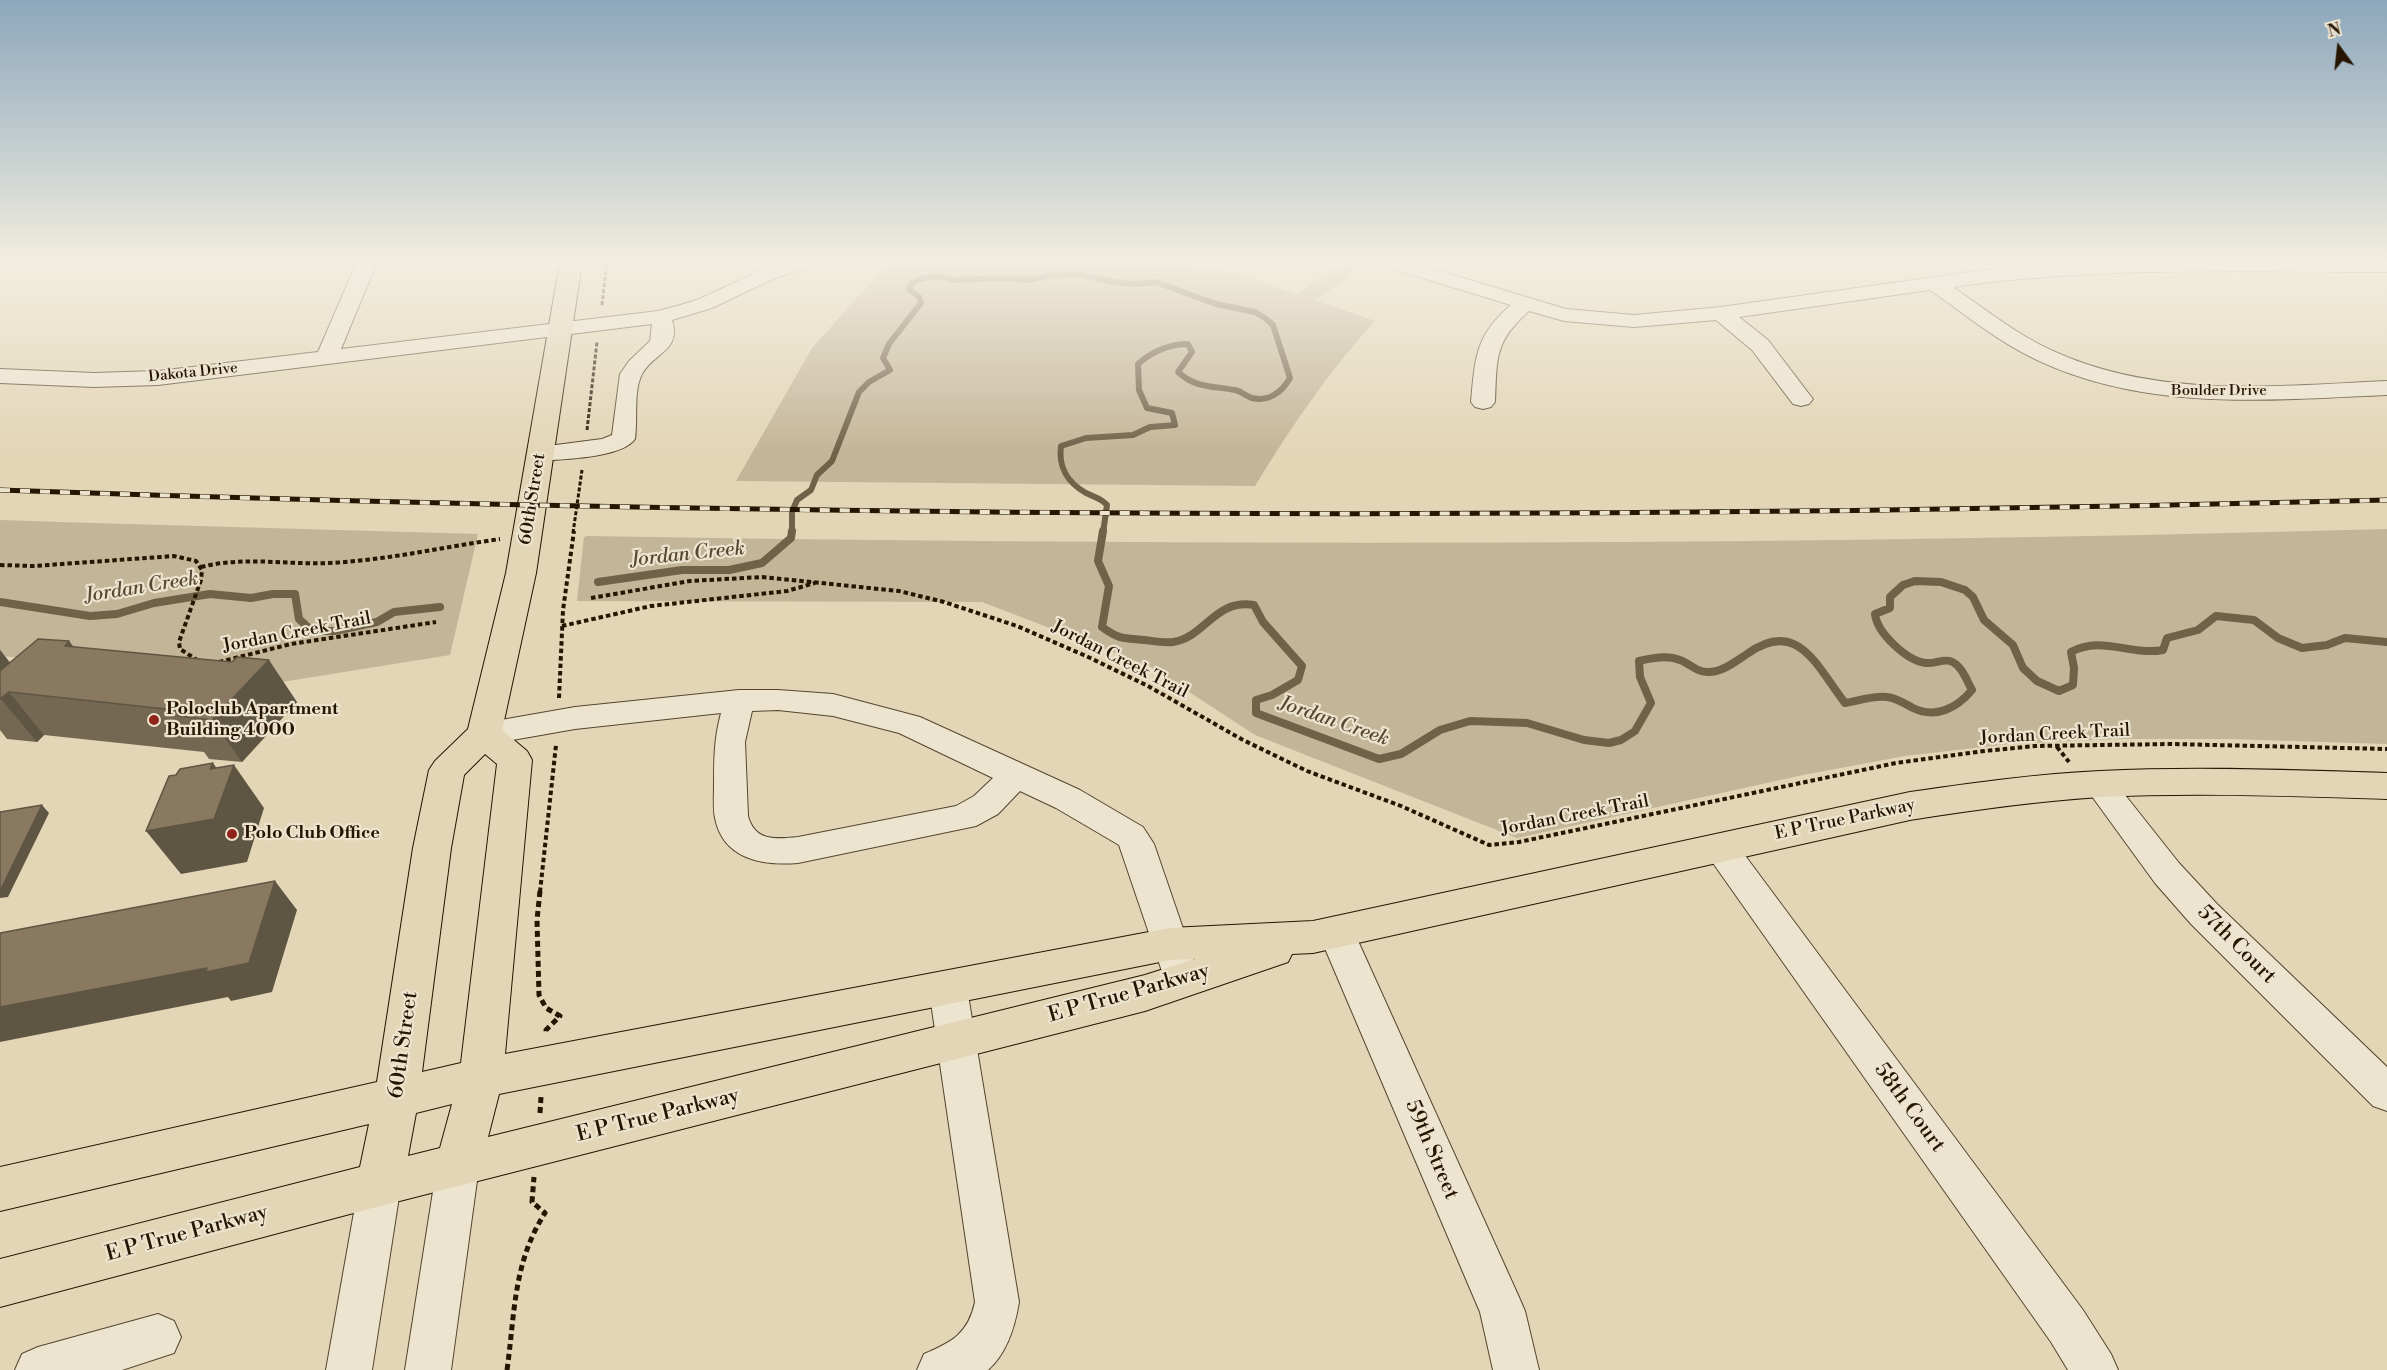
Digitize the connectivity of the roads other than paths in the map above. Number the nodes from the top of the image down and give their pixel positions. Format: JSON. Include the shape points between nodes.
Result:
{"nodes":[{"id":1,"x":340,"y":326,"type":"edge"},
{"id":2,"x":561,"y":326,"type":"edge"},
{"id":3,"x":586,"y":326,"type":"edge"},
{"id":4,"x":664,"y":326,"type":"edge"},
{"id":5,"x":1499,"y":326,"type":"edge"},
{"id":6,"x":1737,"y":326,"type":"edge"},
{"id":7,"x":1998,"y":326,"type":"edge"},
{"id":8,"x":560,"y":329,"type":"junction"},
{"id":9,"x":327,"y":357,"type":"junction"},
{"id":10,"x":0,"y":376,"type":"edge"},
{"id":11,"x":2387,"y":388,"type":"edge"},
{"id":12,"x":1801,"y":399,"type":"dead end"},
{"id":13,"x":1483,"y":402,"type":"dead end"},
{"id":14,"x":540,"y":454,"type":"junction"},
{"id":15,"x":739,"y":700,"type":"junction"},
{"id":16,"x":484,"y":734,"type":"junction"},
{"id":17,"x":1017,"y":774,"type":"junction"},
{"id":18,"x":2099,"y":784,"type":"junction"},
{"id":19,"x":2387,"y":786,"type":"edge"},
{"id":20,"x":1720,"y":847,"type":"junction"},
{"id":21,"x":1325,"y":935,"type":"junction"},
{"id":22,"x":1176,"y":963,"type":"junction"},
{"id":23,"x":948,"y":989,"type":"junction"},
{"id":24,"x":956,"y":1041,"type":"junction"},
{"id":25,"x":481,"y":1078,"type":"junction"},
{"id":26,"x":2387,"y":1093,"type":"edge"},
{"id":27,"x":397,"y":1096,"type":"junction"},
{"id":28,"x":459,"y":1167,"type":"junction"},
{"id":29,"x":380,"y":1184,"type":"junction"},
{"id":30,"x":0,"y":1189,"type":"edge"},
{"id":31,"x":0,"y":1283,"type":"edge"},
{"id":32,"x":158,"y":1337,"type":"dead end"},
{"id":33,"x":38,"y":1370,"type":"edge"},
{"id":34,"x":349,"y":1370,"type":"edge"},
{"id":35,"x":428,"y":1370,"type":"edge"},
{"id":36,"x":940,"y":1370,"type":"edge"},
{"id":37,"x":1516,"y":1370,"type":"edge"},
{"id":38,"x":2095,"y":1370,"type":"edge"}],
"edges":[{"from":1,"to":9,"type":"street"},
{"from":2,"to":8,"type":"main road","name":"60th Street"},
{"from":3,"to":8,"type":"street","name":"Dakota Drive"},
{"from":4,"to":14,"type":"street","via":[[664,339],[629,377],[623,439],[607,446]]},
{"from":5,"to":13,"type":"street","via":[[1488,344]]},
{"from":6,"to":12,"type":"street","via":[[1760,345]]},
{"from":7,"to":11,"type":"street","name":"Boulder Drive","via":[[2043,356],[2111,381],[2157,390],[2194,393]]},
{"from":8,"to":9,"type":"street","name":"Dakota Drive"},
{"from":8,"to":14,"type":"main road","name":"60th Street"},
{"from":9,"to":10,"type":"street","name":"Dakota Drive","via":[[135,379]]},
{"from":14,"to":16,"type":"main road","name":"60th Street","via":[[527,536]]},
{"from":15,"to":16,"type":"street","via":[[558,721]]},
{"from":15,"to":17,"type":"street","via":[[805,702],[876,715],[909,725]]},
{"from":15,"to":17,"type":"street","via":[[729,742],[731,816],[736,833],[762,850],[798,850],[964,817],[986,806]]},
{"from":16,"to":25,"type":"main road","via":[[515,760]]},
{"from":16,"to":27,"type":"main road","name":"60th Street","via":[[447,770],[432,848]]},
{"from":17,"to":22,"type":"street","via":[[1131,836]]},
{"from":18,"to":19,"type":"main road","name":"E P True Parkway"},
{"from":18,"to":20,"type":"main road","name":"E P True Parkway","via":[[1910,806]]},
{"from":18,"to":26,"type":"street","name":"57th Court","via":[[2167,873],[2204,914]]},
{"from":20,"to":21,"type":"main road","name":"E P True Parkway"},
{"from":20,"to":38,"type":"street","name":"58th Court"},
{"from":21,"to":22,"type":"main road","name":"E P True Parkway"},
{"from":21,"to":37,"type":"street","name":"59th Street","via":[[1502,1311]]},
{"from":22,"to":23,"type":"main road","name":"E P True Parkway"},
{"from":22,"to":24,"type":"main road","name":"E P True Parkway","via":[[1145,993]]},
{"from":23,"to":24,"type":"street"},
{"from":23,"to":25,"type":"main road","name":"E P True Parkway"},
{"from":24,"to":28,"type":"main road","name":"E P True Parkway"},
{"from":24,"to":36,"type":"street","via":[[997,1302],[995,1318],[979,1348],[968,1359]]},
{"from":25,"to":27,"type":"main road","name":"E P True Parkway"},
{"from":25,"to":28,"type":"main road"},
{"from":27,"to":29,"type":"main road","name":"60th Street"},
{"from":27,"to":30,"type":"main road","name":"E P True Parkway"},
{"from":28,"to":29,"type":"main road","name":"E P True Parkway"},
{"from":28,"to":35,"type":"street"},
{"from":29,"to":31,"type":"main road","name":"E P True Parkway"},
{"from":29,"to":34,"type":"street","name":"60th Street"},
{"from":32,"to":33,"type":"street"}]}
